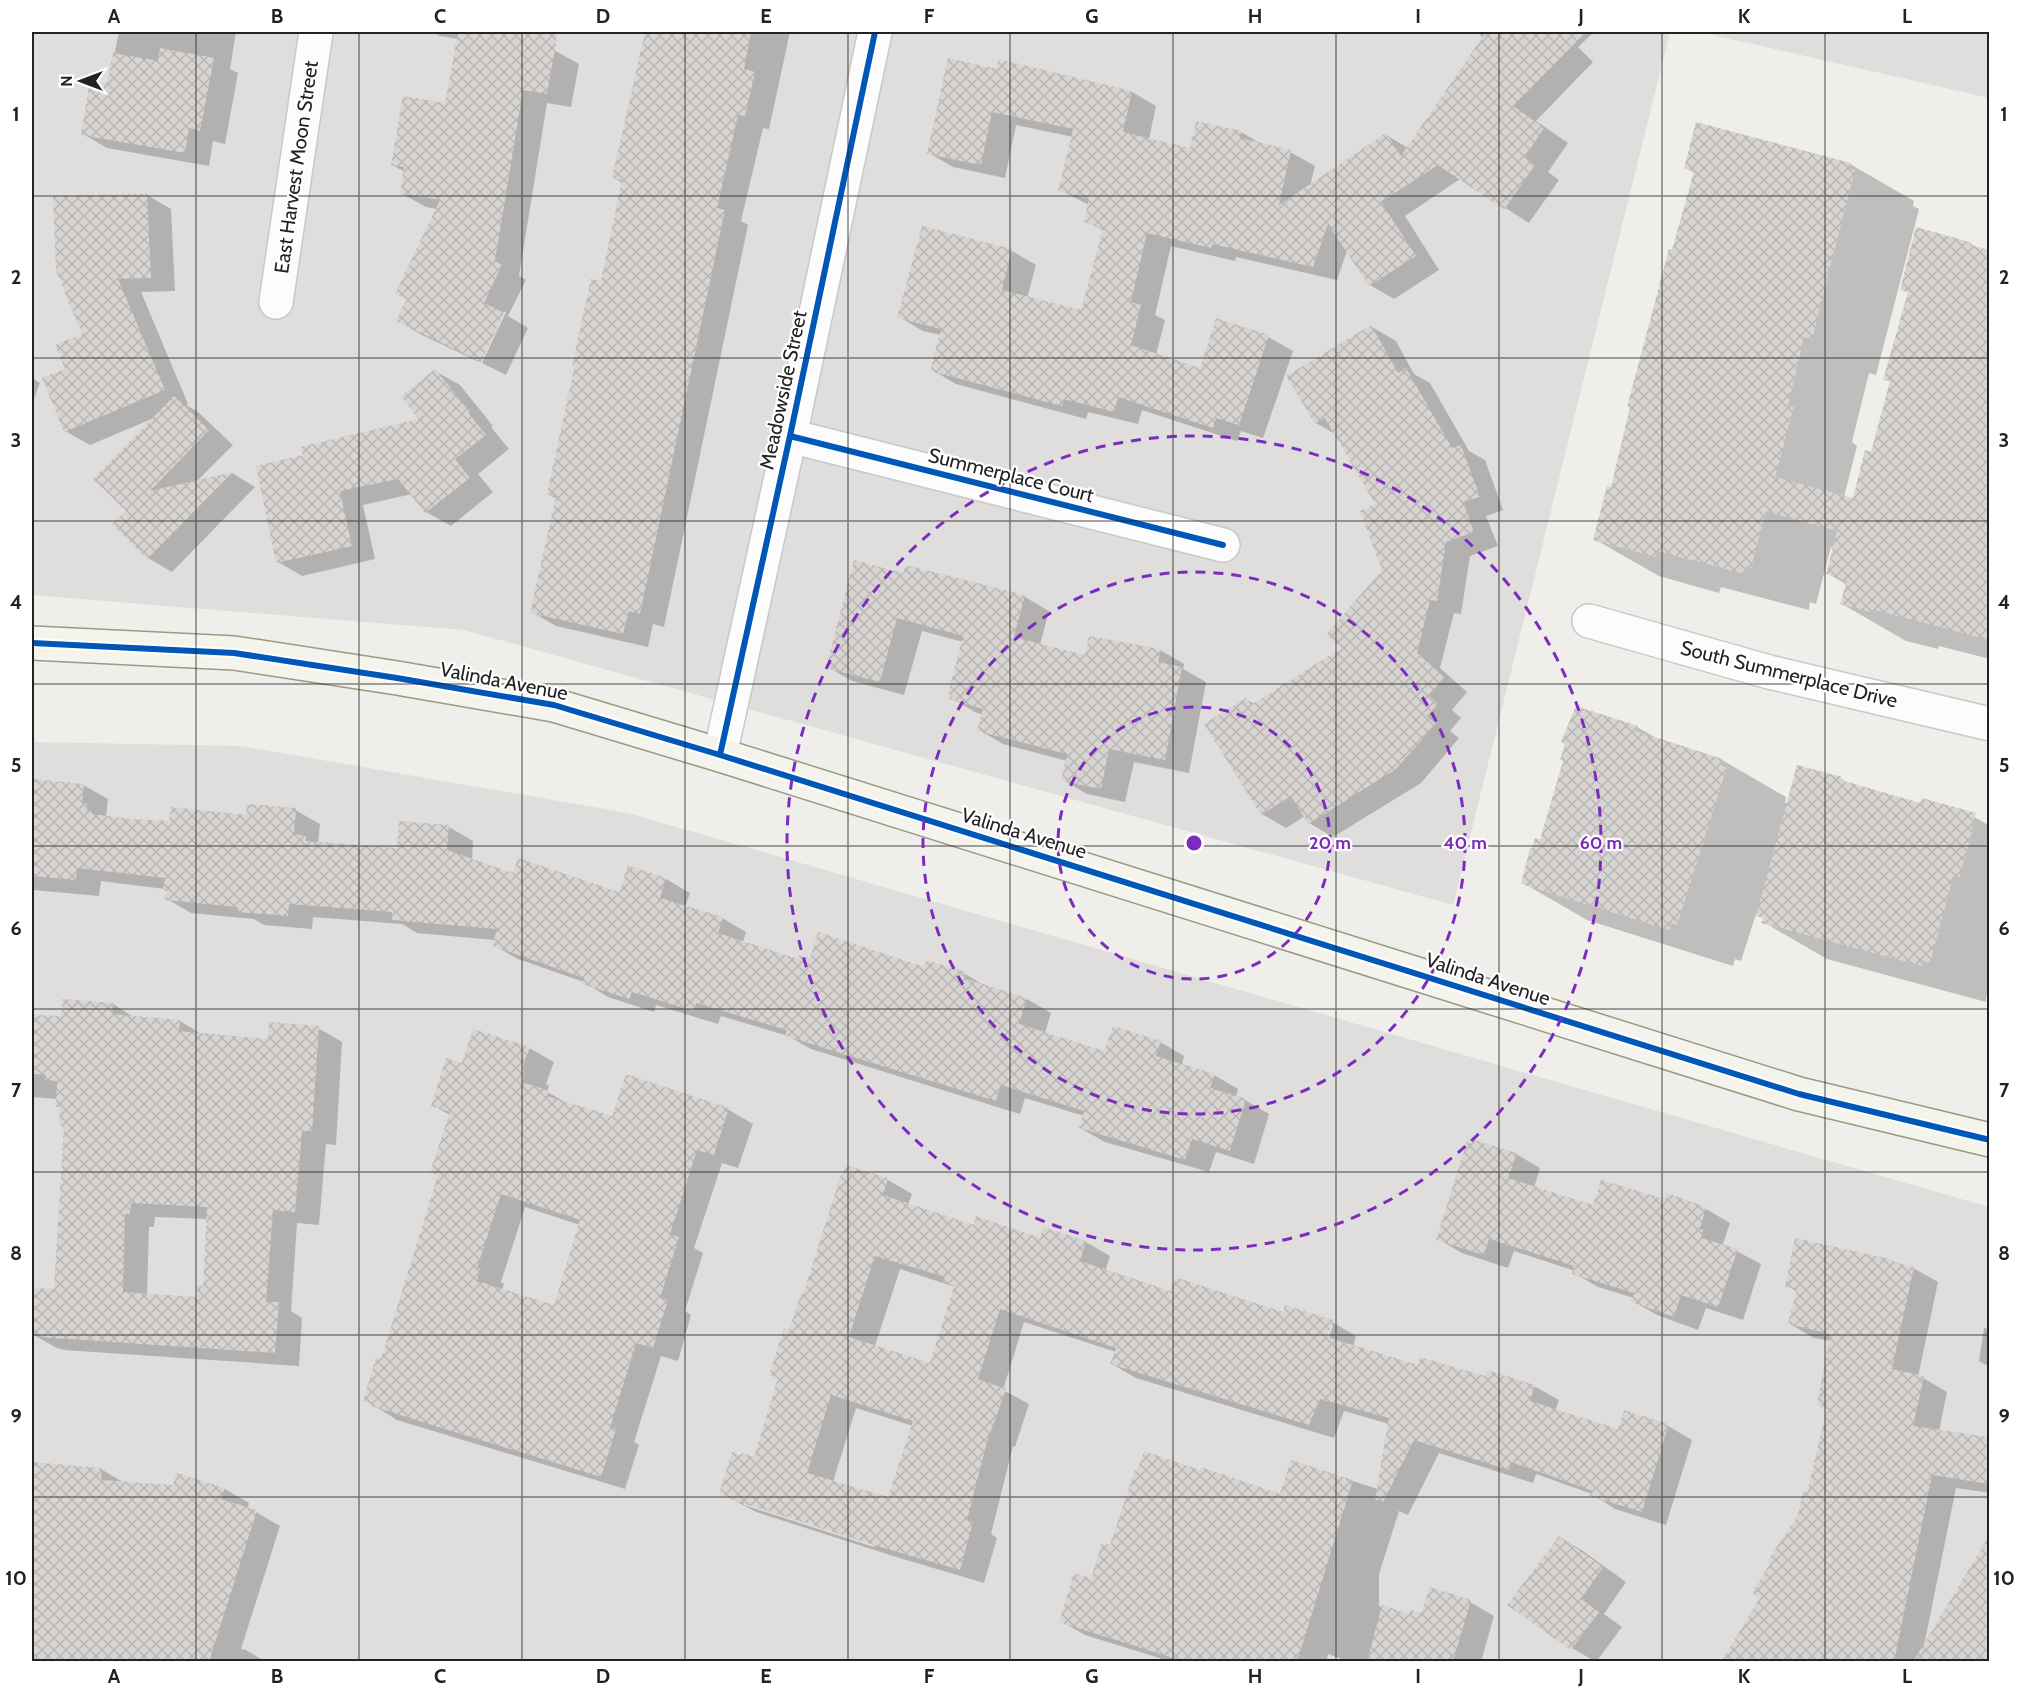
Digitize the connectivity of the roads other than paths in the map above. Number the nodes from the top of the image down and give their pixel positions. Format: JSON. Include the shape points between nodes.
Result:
{"nodes":[{"id":1,"x":316,"y":32,"type":"edge"},
{"id":2,"x":875,"y":32,"type":"edge"},
{"id":3,"x":276,"y":302,"type":"dead end"},
{"id":4,"x":790,"y":436,"type":"junction"},
{"id":5,"x":1223,"y":545,"type":"dead end"},
{"id":6,"x":1589,"y":621,"type":"dead end"},
{"id":7,"x":32,"y":643,"type":"edge"},
{"id":8,"x":1989,"y":724,"type":"edge"},
{"id":9,"x":720,"y":755,"type":"junction"},
{"id":10,"x":1989,"y":1140,"type":"edge"}],
"edges":[{"from":1,"to":3,"type":"street","name":"East Harvest Moon Street"},
{"from":2,"to":4,"type":"street","name":"Meadowside Street"},
{"from":4,"to":5,"type":"street","name":"Summerplace Court"},
{"from":4,"to":9,"type":"street","name":"Meadowside Street"},
{"from":6,"to":8,"type":"street","name":"South Summerplace Drive","via":[[1769,672]]},
{"from":7,"to":9,"type":"main road","name":"Valinda Avenue","via":[[234,653],[397,678],[554,705]]},
{"from":9,"to":10,"type":"main road","name":"Valinda Avenue","via":[[1799,1094]]}]}
